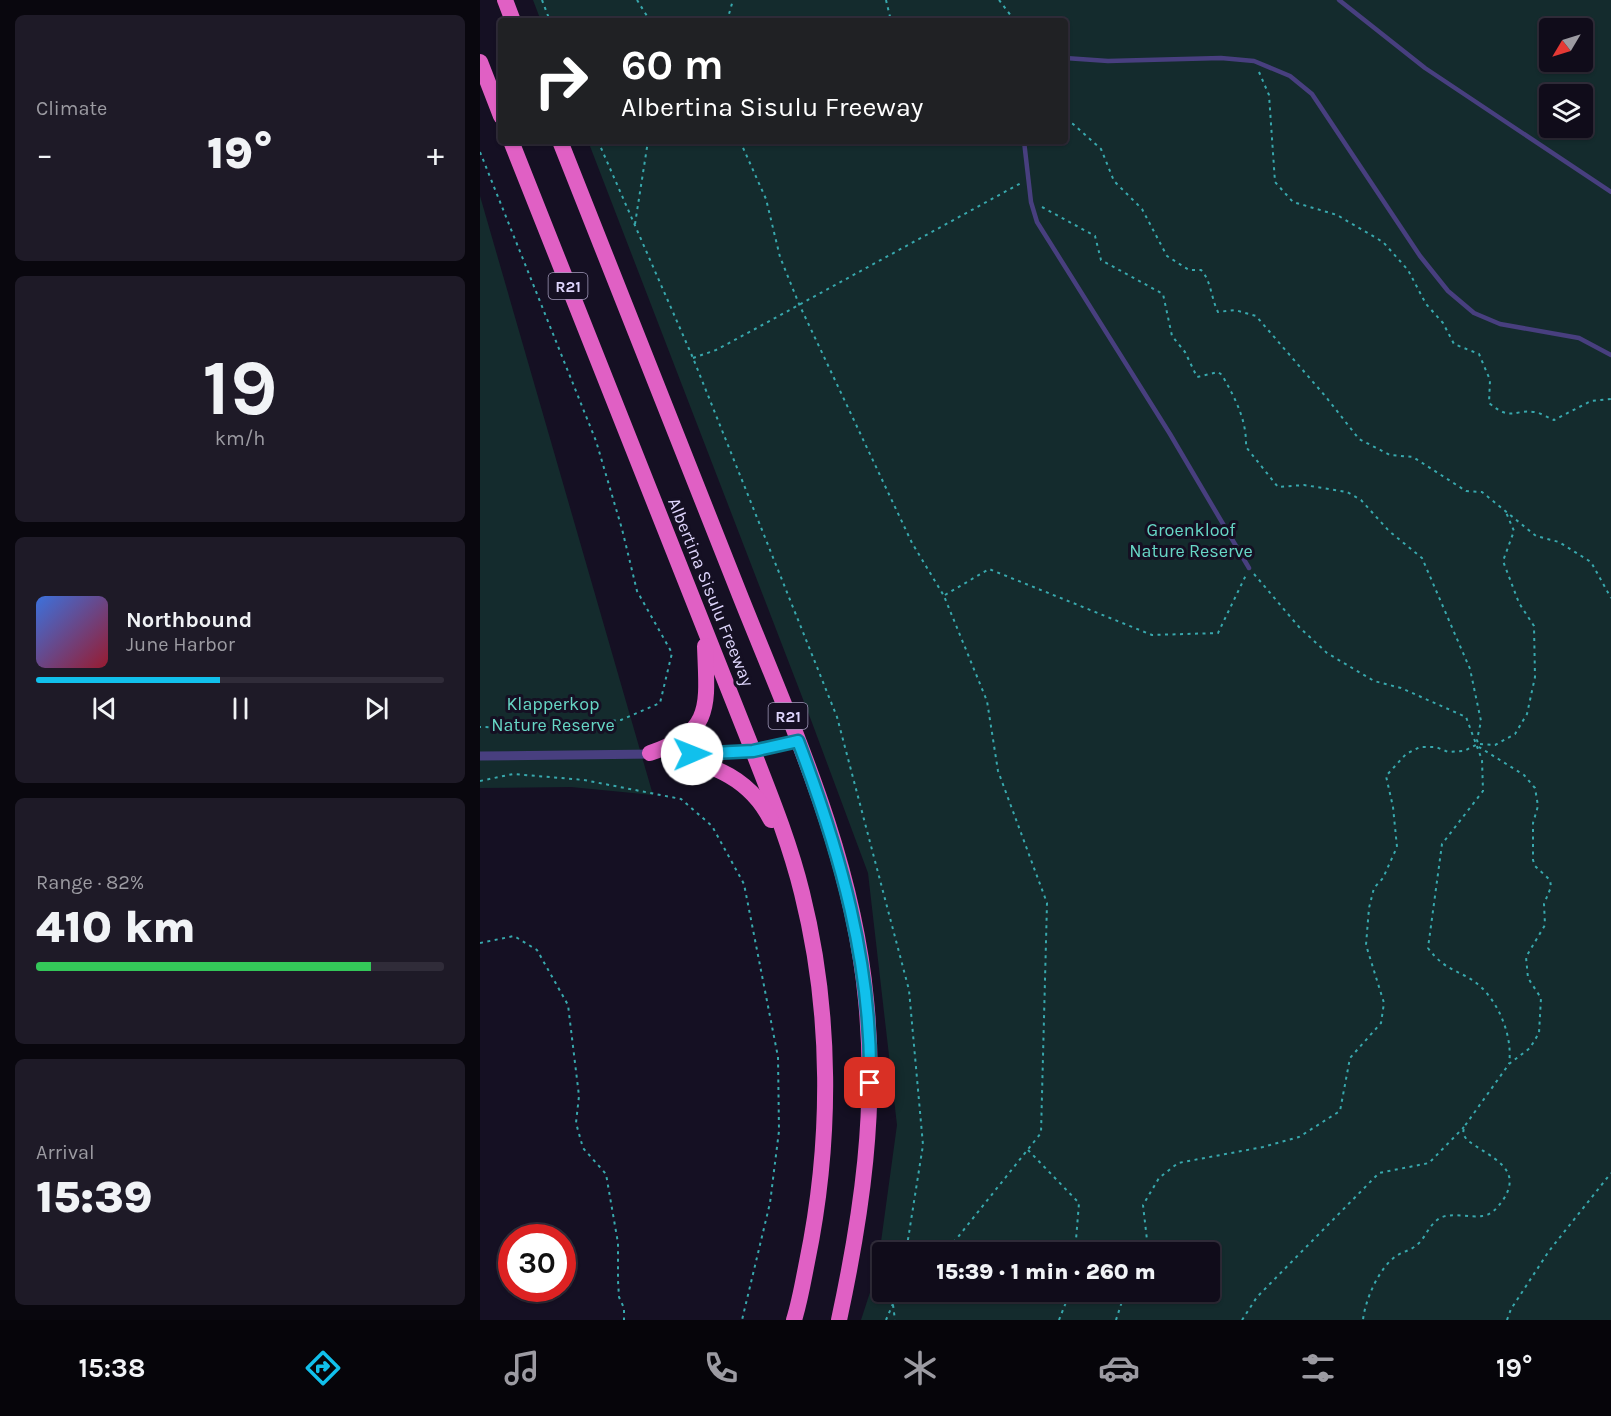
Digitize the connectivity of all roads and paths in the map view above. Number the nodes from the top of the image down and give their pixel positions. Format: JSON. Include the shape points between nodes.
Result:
{"nodes":[{"id":1,"x":505,"y":0,"type":"edge"},
{"id":2,"x":542,"y":0,"type":"edge"},
{"id":3,"x":637,"y":0,"type":"edge"},
{"id":4,"x":733,"y":0,"type":"edge"},
{"id":5,"x":886,"y":0,"type":"edge"},
{"id":6,"x":999,"y":0,"type":"edge"},
{"id":7,"x":1339,"y":0,"type":"edge"},
{"id":8,"x":512,"y":18,"type":"edge"},
{"id":9,"x":549,"y":18,"type":"edge"},
{"id":10,"x":647,"y":18,"type":"edge"},
{"id":11,"x":728,"y":18,"type":"edge"},
{"id":12,"x":890,"y":18,"type":"edge"},
{"id":13,"x":1013,"y":18,"type":"edge"},
{"id":14,"x":1068,"y":58,"type":"edge"},
{"id":15,"x":1254,"y":61,"type":"junction"},
{"id":16,"x":480,"y":62,"type":"edge"},
{"id":17,"x":498,"y":108,"type":"edge"},
{"id":18,"x":1068,"y":122,"type":"edge"},
{"id":19,"x":512,"y":144,"type":"edge"},
{"id":20,"x":561,"y":144,"type":"edge"},
{"id":21,"x":599,"y":144,"type":"edge"},
{"id":22,"x":648,"y":144,"type":"edge"},
{"id":23,"x":741,"y":144,"type":"edge"},
{"id":24,"x":1024,"y":144,"type":"edge"},
{"id":25,"x":480,"y":152,"type":"edge"},
{"id":26,"x":1029,"y":178,"type":"junction"},
{"id":27,"x":1611,"y":192,"type":"edge"},
{"id":28,"x":1031,"y":202,"type":"junction"},
{"id":29,"x":635,"y":224,"type":"junction"},
{"id":30,"x":799,"y":304,"type":"junction"},
{"id":31,"x":1611,"y":355,"type":"edge"},
{"id":32,"x":693,"y":358,"type":"junction"},
{"id":33,"x":1611,"y":399,"type":"edge"},
{"id":34,"x":1505,"y":510,"type":"junction"},
{"id":35,"x":1249,"y":568,"type":"junction"},
{"id":36,"x":944,"y":596,"type":"junction"},
{"id":37,"x":1611,"y":598,"type":"edge"},
{"id":38,"x":705,"y":630,"type":"junction"},
{"id":39,"x":480,"y":727,"type":"edge"},
{"id":40,"x":798,"y":741,"type":"junction"},
{"id":41,"x":1477,"y":745,"type":"junction"},
{"id":42,"x":753,"y":751,"type":"junction"},
{"id":43,"x":650,"y":753,"type":"junction"},
{"id":44,"x":672,"y":754,"type":"junction"},
{"id":45,"x":480,"y":756,"type":"edge"},
{"id":46,"x":480,"y":781,"type":"edge"},
{"id":47,"x":802,"y":892,"type":"junction"},
{"id":48,"x":480,"y":943,"type":"edge"},
{"id":49,"x":1509,"y":1064,"type":"junction"},
{"id":50,"x":1464,"y":1127,"type":"junction"},
{"id":51,"x":1028,"y":1150,"type":"junction"},
{"id":52,"x":1611,"y":1173,"type":"edge"},
{"id":53,"x":908,"y":1242,"type":"edge"},
{"id":54,"x":954,"y":1242,"type":"edge"},
{"id":55,"x":1076,"y":1242,"type":"edge"},
{"id":56,"x":1146,"y":1242,"type":"edge"},
{"id":57,"x":1066,"y":1302,"type":"edge"},
{"id":58,"x":1122,"y":1302,"type":"edge"},
{"id":59,"x":893,"y":1303,"type":"joint"},
{"id":60,"x":624,"y":1320,"type":"edge"},
{"id":61,"x":742,"y":1320,"type":"edge"},
{"id":62,"x":794,"y":1320,"type":"edge"},
{"id":63,"x":838,"y":1320,"type":"edge"},
{"id":64,"x":886,"y":1320,"type":"edge"},
{"id":65,"x":895,"y":1320,"type":"edge"},
{"id":66,"x":1059,"y":1320,"type":"edge"},
{"id":67,"x":1116,"y":1320,"type":"edge"},
{"id":68,"x":1242,"y":1320,"type":"edge"},
{"id":69,"x":1363,"y":1320,"type":"edge"},
{"id":70,"x":1507,"y":1320,"type":"edge"}],
"edges":[{"from":1,"to":8,"type":"highway"},
{"from":2,"to":9,"type":"path"},
{"from":3,"to":10,"type":"path"},
{"from":4,"to":11,"type":"path"},
{"from":5,"to":12,"type":"path"},
{"from":6,"to":13,"type":"path"},
{"from":7,"to":27,"type":"lane","via":[[1425,68]]},
{"from":14,"to":15,"type":"lane"},
{"from":15,"to":31,"type":"lane","via":[[1290,76],[1311,94],[1420,256],[1448,291],[1474,313],[1500,324],[1579,338]]},
{"from":15,"to":33,"type":"path","via":[[1269,94],[1275,182],[1283,194],[1293,202],[1358,225],[1383,242],[1408,270],[1454,344],[1479,354],[1490,381],[1489,403],[1513,415],[1535,412],[1554,420],[1591,401]]},
{"from":16,"to":17,"type":"highway"},
{"from":18,"to":34,"type":"path","via":[[1101,149],[1114,181],[1142,209],[1167,256],[1177,265],[1201,270],[1208,277],[1210,295],[1218,312],[1235,310],[1256,316],[1359,440],[1390,455],[1413,457],[1466,491],[1482,492]]},
{"from":19,"to":38,"type":"highway","name":"Albertina Sisulu Freeway","number":"R21"},
{"from":20,"to":40,"type":"highway","name":"Albertina Sisulu Freeway","number":"R21"},
{"from":21,"to":29,"type":"path"},
{"from":22,"to":29,"type":"path"},
{"from":23,"to":30,"type":"path","via":[[766,199],[780,257]]},
{"from":24,"to":26,"type":"lane"},
{"from":25,"to":39,"type":"path","via":[[596,441],[636,591],[672,652],[660,702],[621,720],[540,728]]},
{"from":26,"to":28,"type":"lane"},
{"from":26,"to":30,"type":"path"},
{"from":28,"to":35,"type":"lane","via":[[1037,222]]},
{"from":28,"to":41,"type":"path","via":[[1088,230],[1095,236],[1101,260],[1163,294],[1172,336],[1185,352],[1191,369],[1202,378],[1218,372],[1222,375],[1238,402],[1246,447],[1278,487],[1304,485],[1347,492],[1361,500],[1389,531],[1422,558],[1470,669],[1481,721]]},
{"from":29,"to":32,"type":"path"},
{"from":30,"to":32,"type":"path","via":[[716,350]]},
{"from":30,"to":36,"type":"path","via":[[912,543]]},
{"from":32,"to":53,"type":"path","via":[[837,717],[909,990],[923,1145]]},
{"from":34,"to":37,"type":"path","via":[[1536,536],[1558,542],[1591,562]]},
{"from":34,"to":41,"type":"path","via":[[1515,531],[1503,561],[1519,603],[1534,626],[1535,677],[1527,714],[1515,734],[1495,745]]},
{"from":35,"to":36,"type":"path","via":[[1218,633],[1152,635],[989,569]]},
{"from":35,"to":41,"type":"path","via":[[1327,654],[1374,681],[1401,688],[1466,717]]},
{"from":36,"to":51,"type":"path","via":[[987,701],[998,771],[1047,903],[1041,1133]]},
{"from":38,"to":42,"type":"highway","name":"Albertina Sisulu Freeway","number":"R21"},
{"from":38,"to":43,"type":"highway","via":[[708,687],[699,720],[675,744]]},
{"from":40,"to":42,"type":"street"},
{"from":40,"to":63,"type":"highway","name":"Albertina Sisulu Freeway","number":"R21","via":[[843,873],[857,936],[871,1062],[870,1126],[859,1215]]},
{"from":41,"to":49,"type":"path","via":[[1482,760],[1483,791],[1442,844],[1428,948],[1439,963],[1480,986],[1500,1011],[1511,1053]]},
{"from":41,"to":49,"type":"path","via":[[1524,775],[1535,788],[1538,806],[1533,823],[1533,860],[1550,880],[1551,887],[1544,904],[1545,925],[1526,957],[1528,978],[1540,998],[1539,1033],[1530,1048]]},
{"from":41,"to":56,"type":"path","via":[[1448,752],[1420,747],[1406,754],[1386,776],[1397,847],[1374,888],[1366,945],[1384,1003],[1381,1023],[1350,1058],[1340,1111],[1299,1137],[1178,1163],[1159,1178],[1143,1205]]},
{"from":42,"to":44,"type":"street"},
{"from":42,"to":47,"type":"highway","name":"Albertina Sisulu Freeway","number":"R21","via":[[784,831]]},
{"from":43,"to":44,"type":"street"},
{"from":43,"to":45,"type":"street"},
{"from":44,"to":47,"type":"highway","via":[[728,773],[756,796],[778,834]]},
{"from":46,"to":61,"type":"path","via":[[513,774],[584,780],[681,799],[712,826],[744,884],[778,1057],[779,1131],[770,1203]]},
{"from":47,"to":62,"type":"highway","name":"Albertina Sisulu Freeway","number":"R21","via":[[820,999],[825,1107],[823,1165],[814,1228]]},
{"from":48,"to":60,"type":"path","via":[[514,936],[537,950],[568,1005],[579,1096],[576,1123],[583,1149],[606,1174],[618,1244],[619,1297]]},
{"from":49,"to":50,"type":"path"},
{"from":50,"to":68,"type":"path","via":[[1429,1163],[1379,1173],[1257,1297]]},
{"from":50,"to":69,"type":"path","via":[[1467,1140],[1504,1167],[1511,1176],[1511,1185],[1488,1215],[1442,1217],[1413,1249],[1381,1269]]},
{"from":51,"to":54,"type":"path"},
{"from":51,"to":55,"type":"path","via":[[1079,1203]]},
{"from":52,"to":70,"type":"path","via":[[1549,1251]]},
{"from":57,"to":66,"type":"path"},
{"from":58,"to":67,"type":"path"},
{"from":59,"to":64,"type":"path"},
{"from":59,"to":65,"type":"path"}]}
